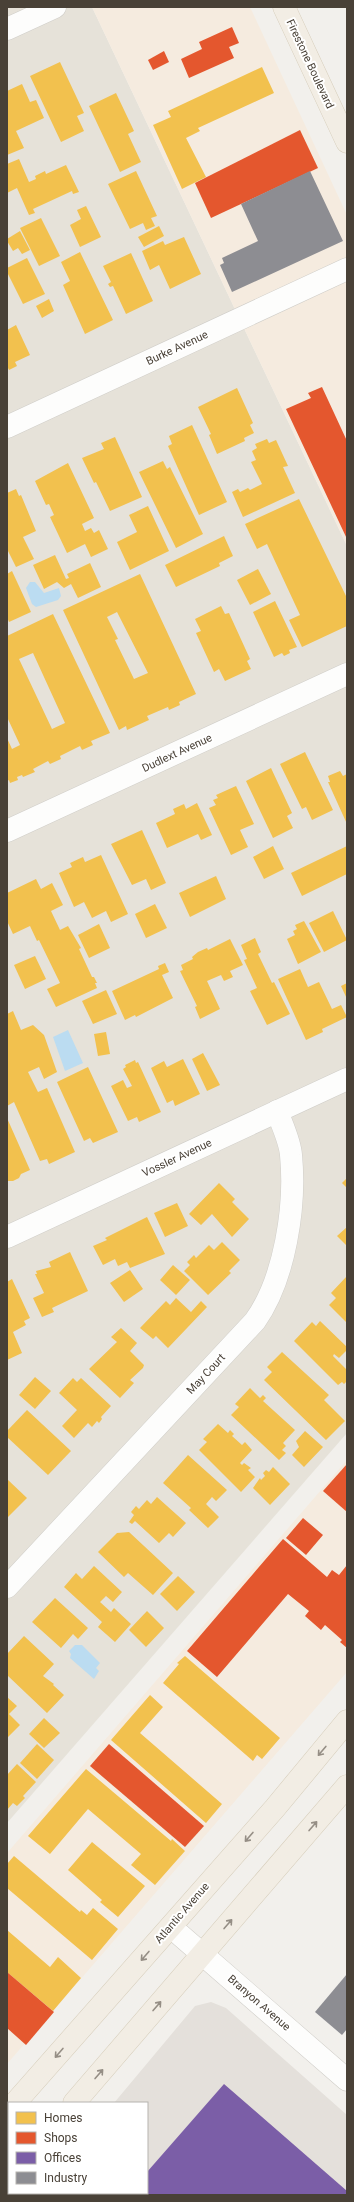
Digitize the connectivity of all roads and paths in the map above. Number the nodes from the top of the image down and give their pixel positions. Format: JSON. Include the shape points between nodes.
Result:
{"nodes":[{"id":1,"x":55,"y":7,"type":"edge"},
{"id":2,"x":284,"y":7,"type":"edge"},
{"id":3,"x":7,"y":29,"type":"edge"},
{"id":4,"x":347,"y":142,"type":"edge"},
{"id":5,"x":347,"y":269,"type":"edge"},
{"id":6,"x":7,"y":427,"type":"edge"},
{"id":7,"x":347,"y":674,"type":"edge"},
{"id":8,"x":7,"y":831,"type":"edge"},
{"id":9,"x":347,"y":1079,"type":"edge"},
{"id":10,"x":277,"y":1111,"type":"junction"},
{"id":11,"x":7,"y":1237,"type":"edge"},
{"id":12,"x":7,"y":1587,"type":"edge"},
{"id":13,"x":347,"y":1721,"type":"edge"},
{"id":14,"x":347,"y":1786,"type":"edge"},
{"id":15,"x":171,"y":1927,"type":"junction"},
{"id":16,"x":202,"y":1954,"type":"junction"},
{"id":17,"x":347,"y":2080,"type":"edge"},
{"id":18,"x":17,"y":2102,"type":"edge"},
{"id":19,"x":75,"y":2102,"type":"edge"}],
"edges":[{"from":1,"to":3,"type":"street"},
{"from":2,"to":4,"type":"main road","name":"Firestone Boulevard"},
{"from":5,"to":6,"type":"street","name":"Burke Avenue"},
{"from":7,"to":8,"type":"street","name":"Dudlext Avenue"},
{"from":9,"to":10,"type":"street","name":"Vossler Avenue"},
{"from":10,"to":11,"type":"street","name":"Vossler Avenue"},
{"from":10,"to":12,"type":"street","name":"May Court","via":[[291,1154],[291,1189],[288,1229],[279,1269],[264,1309]]},
{"from":13,"to":15,"type":"main road","name":"Atlantic Avenue","one_way":true},
{"from":16,"to":14,"type":"main road","one_way":true},
{"from":15,"to":16,"type":"street","name":"Branyon Avenue"},
{"from":15,"to":18,"type":"main road","name":"Atlantic Avenue","one_way":true},
{"from":16,"to":17,"type":"street","name":"Branyon Avenue"},
{"from":19,"to":16,"type":"main road","one_way":true}]}
